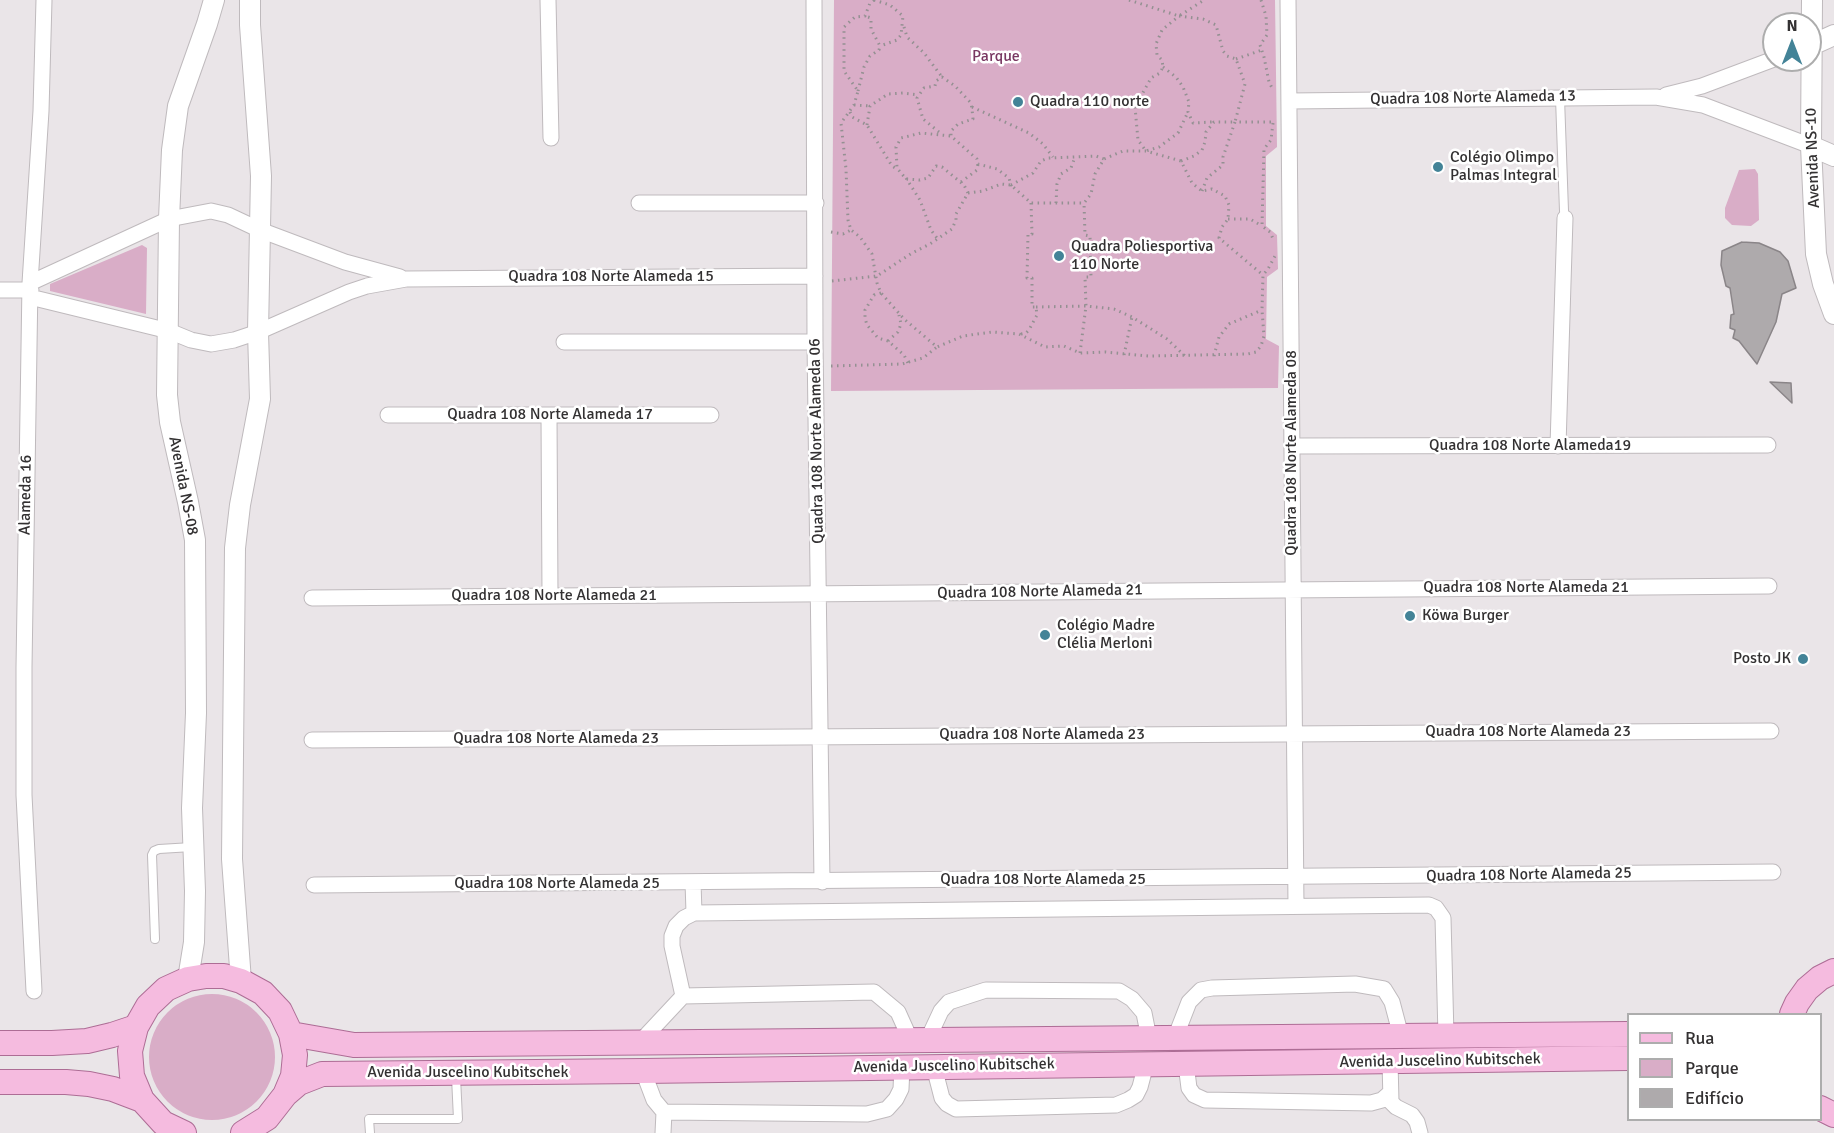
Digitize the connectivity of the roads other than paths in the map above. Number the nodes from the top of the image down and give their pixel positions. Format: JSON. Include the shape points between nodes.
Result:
{"nodes":[{"id":1,"x":44,"y":0,"type":"edge"},
{"id":2,"x":214,"y":0,"type":"edge"},
{"id":3,"x":250,"y":0,"type":"edge"},
{"id":4,"x":548,"y":0,"type":"edge"},
{"id":5,"x":814,"y":0,"type":"edge"},
{"id":6,"x":1288,"y":0,"type":"edge"},
{"id":7,"x":1762,"y":63,"type":"edge"},
{"id":8,"x":1811,"y":72,"type":"edge"},
{"id":9,"x":1560,"y":96,"type":"junction"},
{"id":10,"x":1656,"y":97,"type":"junction"},
{"id":11,"x":1290,"y":101,"type":"junction"},
{"id":12,"x":551,"y":138,"type":"dead end"},
{"id":13,"x":1811,"y":146,"type":"junction"},
{"id":14,"x":1834,"y":156,"type":"edge"},
{"id":15,"x":639,"y":203,"type":"dead end"},
{"id":16,"x":816,"y":203,"type":"junction"},
{"id":17,"x":1564,"y":214,"type":"joint"},
{"id":18,"x":169,"y":219,"type":"junction"},
{"id":19,"x":260,"y":230,"type":"junction"},
{"id":20,"x":815,"y":276,"type":"junction"},
{"id":21,"x":406,"y":279,"type":"junction"},
{"id":22,"x":0,"y":290,"type":"edge"},
{"id":23,"x":30,"y":290,"type":"junction"},
{"id":24,"x":1834,"y":314,"type":"edge"},
{"id":25,"x":169,"y":332,"type":"junction"},
{"id":26,"x":258,"y":332,"type":"junction"},
{"id":27,"x":564,"y":342,"type":"dead end"},
{"id":28,"x":815,"y":342,"type":"junction"},
{"id":29,"x":388,"y":415,"type":"dead end"},
{"id":30,"x":549,"y":415,"type":"junction"},
{"id":31,"x":711,"y":415,"type":"dead end"},
{"id":32,"x":1768,"y":445,"type":"dead end"},
{"id":33,"x":1292,"y":446,"type":"junction"},
{"id":34,"x":1558,"y":446,"type":"junction"},
{"id":35,"x":1769,"y":586,"type":"dead end"},
{"id":36,"x":1293,"y":590,"type":"junction"},
{"id":37,"x":819,"y":594,"type":"junction"},
{"id":38,"x":550,"y":596,"type":"junction"},
{"id":39,"x":312,"y":598,"type":"dead end"},
{"id":40,"x":1771,"y":731,"type":"dead end"},
{"id":41,"x":1294,"y":734,"type":"junction"},
{"id":42,"x":820,"y":737,"type":"junction"},
{"id":43,"x":312,"y":740,"type":"dead end"},
{"id":44,"x":194,"y":847,"type":"junction"},
{"id":45,"x":1773,"y":872,"type":"dead end"},
{"id":46,"x":1296,"y":878,"type":"junction"},
{"id":47,"x":693,"y":882,"type":"junction"},
{"id":48,"x":822,"y":882,"type":"junction"},
{"id":49,"x":314,"y":885,"type":"dead end"},
{"id":50,"x":1296,"y":906,"type":"junction"},
{"id":51,"x":693,"y":913,"type":"junction"},
{"id":52,"x":155,"y":939,"type":"dead end"},
{"id":53,"x":1833,"y":969,"type":"edge"},
{"id":54,"x":188,"y":979,"type":"junction"},
{"id":55,"x":241,"y":981,"type":"junction"},
{"id":56,"x":34,"y":991,"type":"dead end"},
{"id":57,"x":683,"y":996,"type":"junction"},
{"id":58,"x":1788,"y":1011,"type":"edge"},
{"id":59,"x":136,"y":1027,"type":"junction"},
{"id":60,"x":291,"y":1034,"type":"junction"},
{"id":61,"x":1627,"y":1034,"type":"edge"},
{"id":62,"x":1401,"y":1036,"type":"junction"},
{"id":63,"x":1446,"y":1036,"type":"junction"},
{"id":64,"x":1149,"y":1038,"type":"junction"},
{"id":65,"x":1175,"y":1038,"type":"junction"},
{"id":66,"x":919,"y":1041,"type":"junction"},
{"id":67,"x":640,"y":1042,"type":"junction"},
{"id":68,"x":0,"y":1043,"type":"edge"},
{"id":69,"x":1627,"y":1058,"type":"edge"},
{"id":70,"x":1390,"y":1061,"type":"junction"},
{"id":71,"x":1146,"y":1064,"type":"junction"},
{"id":72,"x":1186,"y":1064,"type":"junction"},
{"id":73,"x":902,"y":1067,"type":"junction"},
{"id":74,"x":934,"y":1067,"type":"junction"},
{"id":75,"x":643,"y":1071,"type":"junction"},
{"id":76,"x":456,"y":1072,"type":"junction"},
{"id":77,"x":0,"y":1082,"type":"edge"},
{"id":78,"x":1390,"y":1093,"type":"junction"},
{"id":79,"x":285,"y":1095,"type":"junction"},
{"id":80,"x":142,"y":1100,"type":"junction"},
{"id":81,"x":664,"y":1112,"type":"junction"},
{"id":82,"x":184,"y":1133,"type":"edge"},
{"id":83,"x":243,"y":1133,"type":"edge"},
{"id":84,"x":370,"y":1133,"type":"edge"},
{"id":85,"x":663,"y":1133,"type":"edge"},
{"id":86,"x":1420,"y":1133,"type":"edge"}],
"edges":[{"from":1,"to":23,"type":"street","name":"Alameda 16"},
{"from":2,"to":18,"type":"street","name":"Avenida NS-08","via":[[178,106]]},
{"from":3,"to":19,"type":"street","via":[[261,176]]},
{"from":4,"to":12,"type":"street"},
{"from":5,"to":16,"type":"street","name":"Quadra 108 Norte Alameda 06"},
{"from":6,"to":11,"type":"street","name":"Quadra 108 Norte Alameda 08"},
{"from":7,"to":10,"type":"street","via":[[1701,86]]},
{"from":8,"to":13,"type":"street","name":"Avenida NS-10"},
{"from":9,"to":10,"type":"street","name":"Quadra 108 Norte Alameda 13"},
{"from":9,"to":11,"type":"street","name":"Quadra 108 Norte Alameda 13"},
{"from":9,"to":17,"type":"lane"},
{"from":10,"to":13,"type":"street","via":[[1702,105]]},
{"from":11,"to":33,"type":"street","name":"Quadra 108 Norte Alameda 08"},
{"from":13,"to":14,"type":"street"},
{"from":13,"to":24,"type":"street","name":"Avenida NS-10","via":[[1816,254]]},
{"from":15,"to":16,"type":"street"},
{"from":16,"to":20,"type":"street","name":"Quadra 108 Norte Alameda 06"},
{"from":17,"to":34,"type":"street"},
{"from":18,"to":19,"type":"street","via":[[211,211]]},
{"from":18,"to":23,"type":"street"},
{"from":18,"to":25,"type":"street","name":"Avenida NS-08"},
{"from":19,"to":21,"type":"street","via":[[345,262]]},
{"from":19,"to":26,"type":"street"},
{"from":20,"to":21,"type":"street","name":"Quadra 108 Norte Alameda 15"},
{"from":20,"to":28,"type":"street","name":"Quadra 108 Norte Alameda 06"},
{"from":21,"to":26,"type":"street","via":[[349,292]]},
{"from":22,"to":23,"type":"street"},
{"from":23,"to":25,"type":"street"},
{"from":23,"to":56,"type":"street","name":"Alameda 16","via":[[24,795]]},
{"from":25,"to":26,"type":"street","via":[[210,344]]},
{"from":25,"to":44,"type":"street","name":"Avenida NS-08","via":[[170,422],[195,540]]},
{"from":26,"to":55,"type":"street","via":[[260,399],[235,548],[232,859]]},
{"from":27,"to":28,"type":"street"},
{"from":28,"to":37,"type":"street","name":"Quadra 108 Norte Alameda 06"},
{"from":29,"to":30,"type":"street","name":"Quadra 108 Norte Alameda 17"},
{"from":30,"to":31,"type":"street","name":"Quadra 108 Norte Alameda 17"},
{"from":30,"to":38,"type":"street"},
{"from":32,"to":34,"type":"street","name":"Quadra 108 Norte Alameda19"},
{"from":33,"to":34,"type":"street","name":"Quadra 108 Norte Alameda19"},
{"from":33,"to":36,"type":"street","name":"Quadra 108 Norte Alameda 08"},
{"from":35,"to":36,"type":"street","name":"Quadra 108 Norte Alameda 21"},
{"from":36,"to":37,"type":"street","name":"Quadra 108 Norte Alameda 21"},
{"from":36,"to":41,"type":"street","name":"Quadra 108 Norte Alameda 08"},
{"from":37,"to":38,"type":"street","name":"Quadra 108 Norte Alameda 21"},
{"from":37,"to":42,"type":"street","name":"Quadra 108 Norte Alameda 06"},
{"from":38,"to":39,"type":"street","name":"Quadra 108 Norte Alameda 21"},
{"from":40,"to":41,"type":"street","name":"Quadra 108 Norte Alameda 23"},
{"from":41,"to":42,"type":"street","name":"Quadra 108 Norte Alameda 23"},
{"from":41,"to":46,"type":"street","name":"Quadra 108 Norte Alameda 08"},
{"from":42,"to":43,"type":"street","name":"Quadra 108 Norte Alameda 23"},
{"from":42,"to":48,"type":"street","name":"Quadra 108 Norte Alameda 06"},
{"from":44,"to":52,"type":"lane","via":[[159,849],[152,855]]},
{"from":44,"to":54,"type":"street","name":"Avenida NS-08","via":[[194,942]]},
{"from":45,"to":46,"type":"street","name":"Quadra 108 Norte Alameda 25"},
{"from":46,"to":48,"type":"street","name":"Quadra 108 Norte Alameda 25"},
{"from":46,"to":50,"type":"street","name":"Quadra 108 Norte Alameda 08"},
{"from":47,"to":48,"type":"street","name":"Quadra 108 Norte Alameda 25"},
{"from":47,"to":49,"type":"street","name":"Quadra 108 Norte Alameda 25"},
{"from":47,"to":51,"type":"street"},
{"from":50,"to":51,"type":"street"},
{"from":50,"to":63,"type":"street","via":[[1436,908],[1444,929]]},
{"from":51,"to":57,"type":"street","via":[[676,926],[672,936]]},
{"from":53,"to":58,"type":"main road","via":[[1807,989]]},
{"from":54,"to":55,"type":"main road","via":[[224,976]]},
{"from":54,"to":59,"type":"main road","via":[[166,989],[148,1006]]},
{"from":55,"to":60,"type":"main road","via":[[269,999]]},
{"from":57,"to":66,"type":"street","via":[[874,992],[898,1012]]},
{"from":57,"to":67,"type":"street"},
{"from":59,"to":68,"type":"main road","via":[[87,1041]]},
{"from":59,"to":80,"type":"main road","via":[[130,1051],[132,1076]]},
{"from":60,"to":67,"type":"main road","name":"Avenida Juscelino Kubitschek","via":[[354,1045]]},
{"from":60,"to":79,"type":"main road","via":[[295,1055]]},
{"from":61,"to":63,"type":"main road","name":"Avenida Juscelino Kubitschek"},
{"from":62,"to":63,"type":"main road","name":"Avenida Juscelino Kubitschek"},
{"from":62,"to":65,"type":"main road","name":"Avenida Juscelino Kubitschek"},
{"from":62,"to":65,"type":"street","name":"Avenida Juscelino Kubitschek","via":[[1392,1002],[1384,989],[1355,984],[1201,990],[1189,1002]]},
{"from":64,"to":65,"type":"main road","name":"Avenida Juscelino Kubitschek"},
{"from":64,"to":66,"type":"main road","name":"Avenida Juscelino Kubitschek"},
{"from":64,"to":66,"type":"street","via":[[1144,1013],[1132,999],[1119,992],[986,990],[949,1002]]},
{"from":66,"to":67,"type":"main road","name":"Avenida Juscelino Kubitschek"},
{"from":69,"to":70,"type":"main road","name":"Avenida Juscelino Kubitschek"},
{"from":70,"to":72,"type":"main road","name":"Avenida Juscelino Kubitschek"},
{"from":70,"to":78,"type":"street"},
{"from":71,"to":72,"type":"main road","name":"Avenida Juscelino Kubitschek"},
{"from":71,"to":74,"type":"main road","name":"Avenida Juscelino Kubitschek"},
{"from":71,"to":74,"type":"street","via":[[1136,1095],[1116,1105],[956,1109],[942,1098]]},
{"from":72,"to":78,"type":"street","via":[[1189,1088],[1205,1100],[1371,1103]]},
{"from":73,"to":74,"type":"main road","name":"Avenida Juscelino Kubitschek"},
{"from":73,"to":75,"type":"main road","name":"Avenida Juscelino Kubitschek"},
{"from":73,"to":81,"type":"street","via":[[901,1089],[896,1099],[887,1108],[867,1114]]},
{"from":75,"to":76,"type":"main road","name":"Avenida Juscelino Kubitschek"},
{"from":75,"to":81,"type":"street","via":[[654,1100]]},
{"from":76,"to":79,"type":"main road","name":"Avenida Juscelino Kubitschek","via":[[322,1074],[299,1083]]},
{"from":76,"to":84,"type":"lane","via":[[458,1119],[369,1119]]},
{"from":77,"to":80,"type":"main road","via":[[89,1084]]},
{"from":78,"to":86,"type":"street","via":[[1391,1102],[1418,1122]]},
{"from":79,"to":83,"type":"main road","via":[[267,1118]]},
{"from":80,"to":82,"type":"main road","via":[[163,1123]]},
{"from":81,"to":85,"type":"street"}]}
